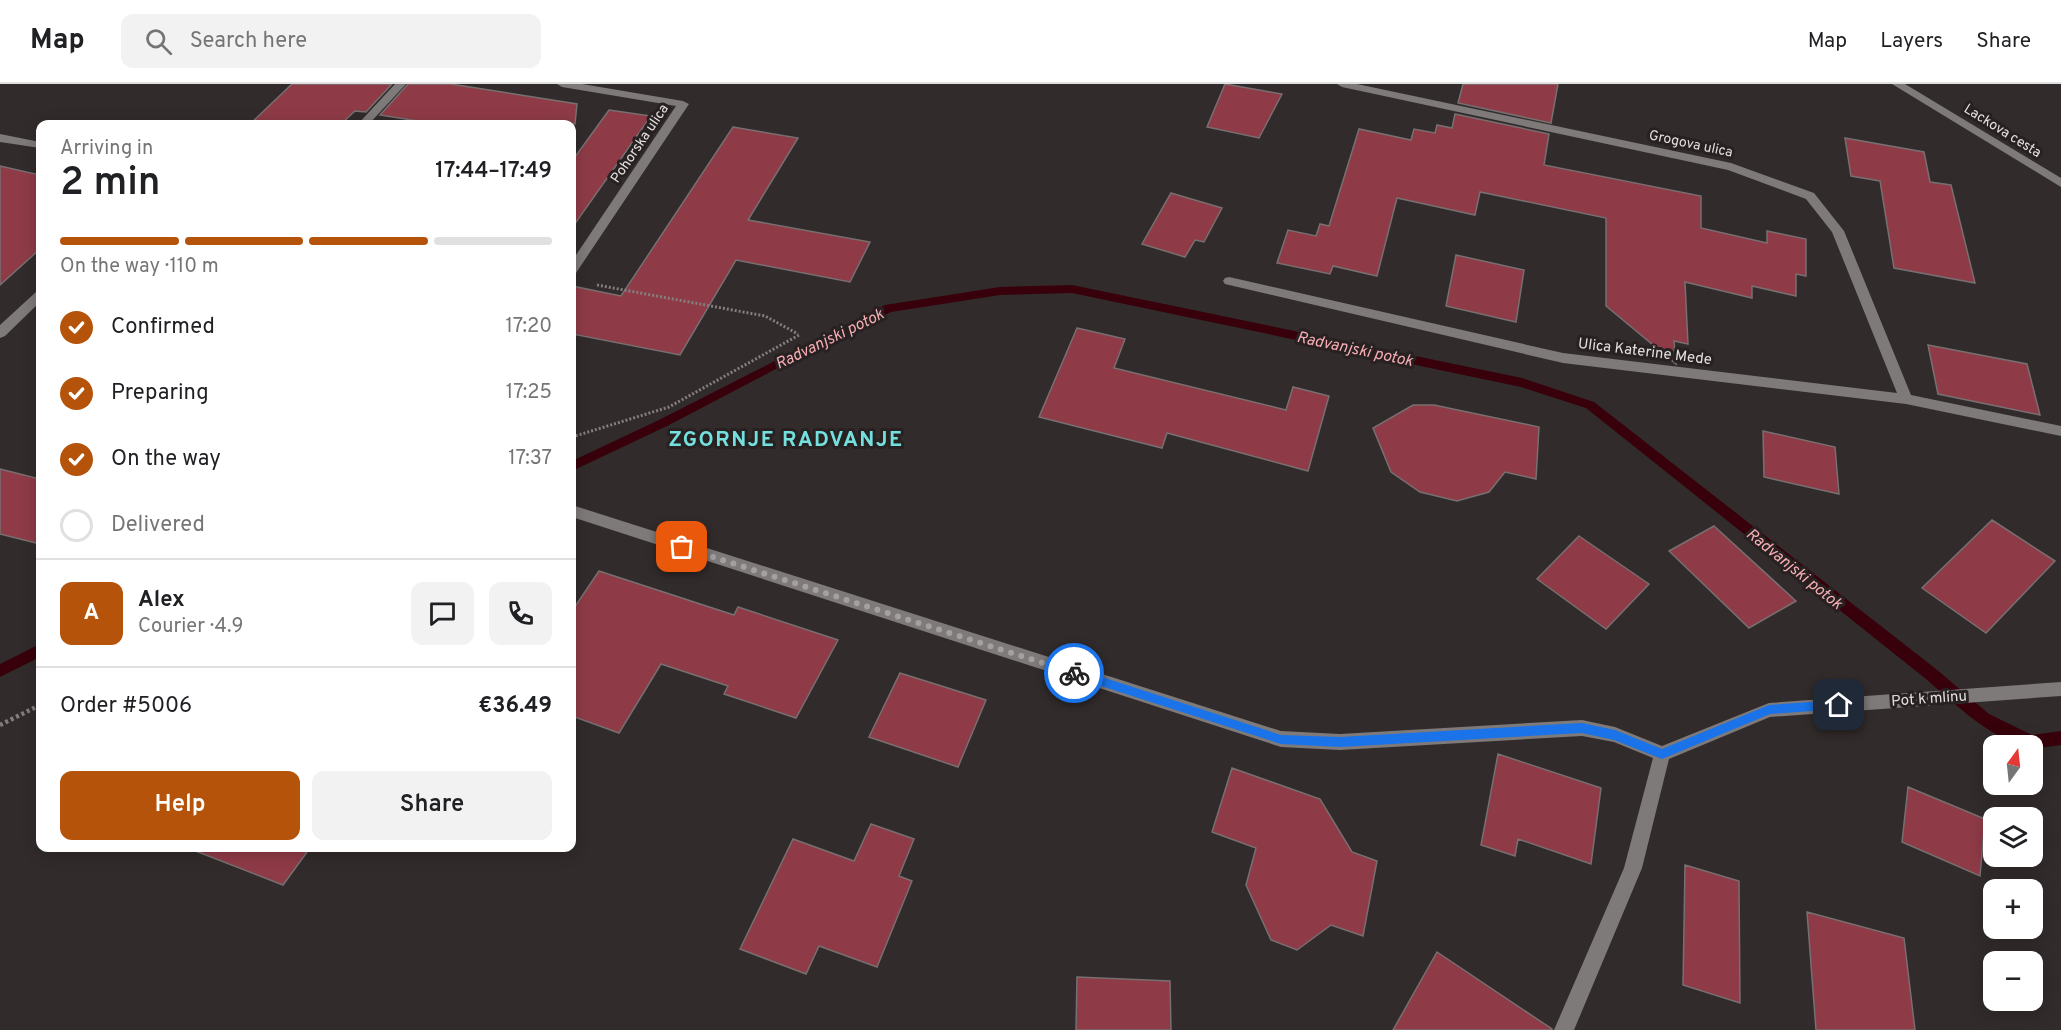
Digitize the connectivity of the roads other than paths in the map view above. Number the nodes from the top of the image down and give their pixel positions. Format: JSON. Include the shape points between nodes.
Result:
{"nodes":[{"id":1,"x":401,"y":84,"type":"edge"},
{"id":2,"x":562,"y":84,"type":"edge"},
{"id":3,"x":1342,"y":84,"type":"edge"},
{"id":4,"x":1897,"y":84,"type":"edge"},
{"id":5,"x":367,"y":120,"type":"edge"},
{"id":6,"x":0,"y":138,"type":"edge"},
{"id":7,"x":36,"y":144,"type":"edge"},
{"id":8,"x":2061,"y":183,"type":"edge"},
{"id":9,"x":576,"y":264,"type":"edge"},
{"id":10,"x":1229,"y":281,"type":"dead end"},
{"id":11,"x":36,"y":299,"type":"edge"},
{"id":12,"x":0,"y":333,"type":"edge"},
{"id":13,"x":1906,"y":399,"type":"junction"},
{"id":14,"x":2061,"y":431,"type":"edge"},
{"id":15,"x":576,"y":512,"type":"edge"},
{"id":16,"x":2061,"y":689,"type":"edge"},
{"id":17,"x":1662,"y":754,"type":"junction"},
{"id":18,"x":1564,"y":1030,"type":"edge"}],
"edges":[{"from":1,"to":5,"type":"street"},
{"from":2,"to":9,"type":"street","name":"Pohorska ulica","via":[[683,104]]},
{"from":3,"to":13,"type":"street","name":"Grogova ulica","via":[[1731,167],[1810,195],[1838,231]]},
{"from":4,"to":8,"type":"street","name":"Lackova cesta"},
{"from":6,"to":7,"type":"street"},
{"from":10,"to":13,"type":"street","name":"Ulica Katerine Mede","via":[[1563,358]]},
{"from":11,"to":12,"type":"street"},
{"from":13,"to":14,"type":"street","name":"Ulica Katerine Mede"},
{"from":15,"to":17,"type":"street","via":[[1281,740],[1340,742],[1582,728],[1615,735]]},
{"from":16,"to":17,"type":"street","name":"Pot k mlinu","via":[[1769,710]]},
{"from":17,"to":18,"type":"street","via":[[1633,868]]}]}
